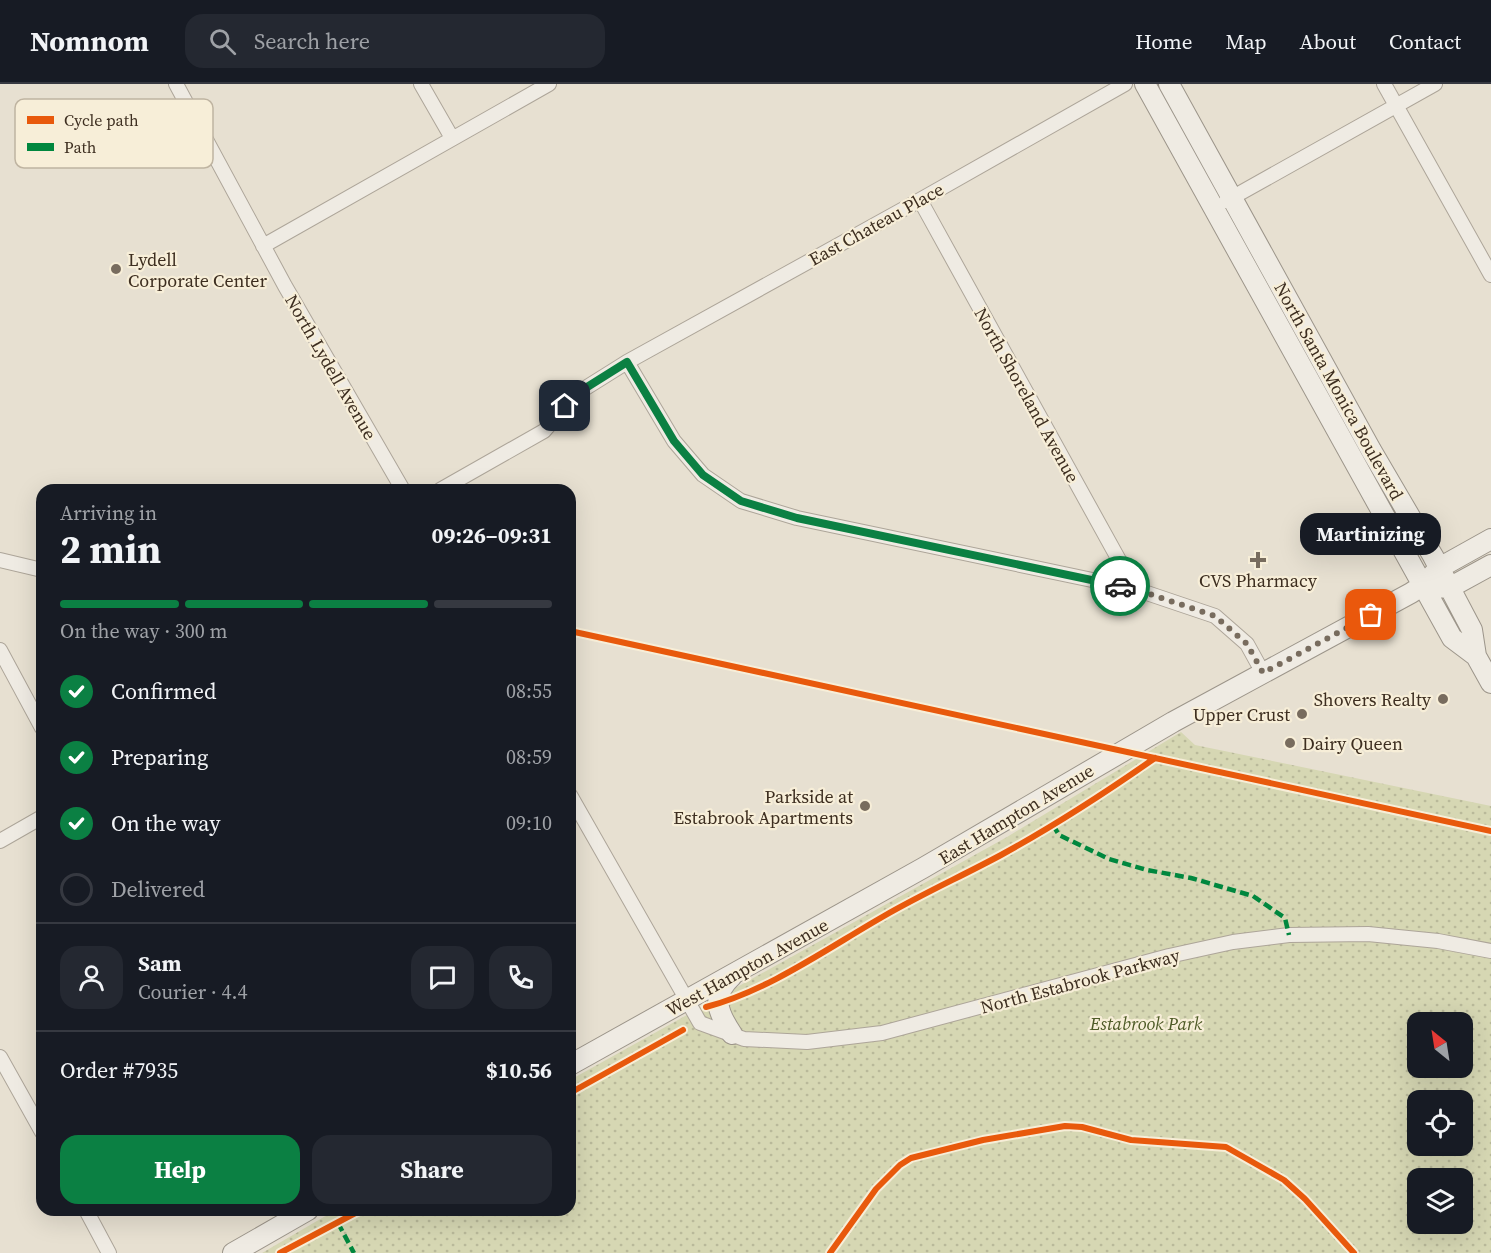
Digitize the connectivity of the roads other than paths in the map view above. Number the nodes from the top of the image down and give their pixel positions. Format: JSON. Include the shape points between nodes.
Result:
{"nodes":[{"id":1,"x":177,"y":84,"type":"edge"},
{"id":2,"x":422,"y":84,"type":"edge"},
{"id":3,"x":549,"y":84,"type":"edge"},
{"id":4,"x":1125,"y":84,"type":"edge"},
{"id":5,"x":1145,"y":84,"type":"edge"},
{"id":6,"x":1169,"y":84,"type":"edge"},
{"id":7,"x":1384,"y":84,"type":"edge"},
{"id":8,"x":1435,"y":84,"type":"edge"},
{"id":9,"x":185,"y":99,"type":"edge"},
{"id":10,"x":1396,"y":106,"type":"junction"},
{"id":11,"x":452,"y":138,"type":"junction"},
{"id":12,"x":213,"y":152,"type":"edge"},
{"id":13,"x":1231,"y":198,"type":"junction"},
{"id":14,"x":920,"y":200,"type":"junction"},
{"id":15,"x":1214,"y":208,"type":"junction"},
{"id":16,"x":263,"y":246,"type":"junction"},
{"id":17,"x":1491,"y":275,"type":"edge"},
{"id":18,"x":627,"y":362,"type":"junction"},
{"id":19,"x":400,"y":484,"type":"edge"},
{"id":20,"x":451,"y":484,"type":"edge"},
{"id":21,"x":1491,"y":539,"type":"edge"},
{"id":22,"x":0,"y":560,"type":"edge"},
{"id":23,"x":1491,"y":565,"type":"edge"},
{"id":24,"x":1439,"y":568,"type":"junction"},
{"id":25,"x":36,"y":569,"type":"edge"},
{"id":26,"x":1423,"y":585,"type":"junction"},
{"id":27,"x":1449,"y":588,"type":"junction"},
{"id":28,"x":1135,"y":589,"type":"junction"},
{"id":29,"x":0,"y":650,"type":"edge"},
{"id":30,"x":1476,"y":656,"type":"junction"},
{"id":31,"x":1263,"y":673,"type":"junction"},
{"id":32,"x":1491,"y":683,"type":"edge"},
{"id":33,"x":36,"y":718,"type":"edge"},
{"id":34,"x":576,"y":806,"type":"edge"},
{"id":35,"x":36,"y":820,"type":"edge"},
{"id":36,"x":0,"y":841,"type":"edge"},
{"id":37,"x":923,"y":868,"type":"joint"},
{"id":38,"x":1491,"y":951,"type":"edge"},
{"id":39,"x":736,"y":972,"type":"junction"},
{"id":40,"x":686,"y":1000,"type":"junction"},
{"id":41,"x":732,"y":1034,"type":"junction"},
{"id":42,"x":0,"y":1057,"type":"edge"},
{"id":43,"x":576,"y":1062,"type":"edge"},
{"id":44,"x":36,"y":1121,"type":"edge"},
{"id":45,"x":89,"y":1216,"type":"edge"},
{"id":46,"x":297,"y":1216,"type":"edge"},
{"id":47,"x":233,"y":1252,"type":"edge"},
{"id":48,"x":109,"y":1253,"type":"edge"}],
"edges":[{"from":1,"to":9,"type":"street","name":"North Lydell Avenue"},
{"from":2,"to":11,"type":"street"},
{"from":3,"to":11,"type":"street"},
{"from":4,"to":14,"type":"street","name":"East Chateau Place"},
{"from":5,"to":15,"type":"street","name":"North Santa Monica Boulevard"},
{"from":6,"to":13,"type":"street","name":"North Santa Monica Boulevard"},
{"from":7,"to":10,"type":"street"},
{"from":8,"to":10,"type":"street"},
{"from":10,"to":13,"type":"street"},
{"from":10,"to":17,"type":"street"},
{"from":11,"to":16,"type":"street"},
{"from":12,"to":16,"type":"street","name":"North Lydell Avenue"},
{"from":13,"to":15,"type":"street"},
{"from":13,"to":24,"type":"street","name":"North Santa Monica Boulevard"},
{"from":14,"to":18,"type":"street","name":"East Chateau Place"},
{"from":14,"to":28,"type":"street","name":"North Shoreland Avenue"},
{"from":15,"to":26,"type":"street","name":"North Santa Monica Boulevard"},
{"from":16,"to":19,"type":"street","name":"North Lydell Avenue"},
{"from":18,"to":20,"type":"street","name":"East Chateau Place","via":[[576,394],[544,431]]},
{"from":18,"to":28,"type":"street","via":[[674,441],[703,475],[741,501],[797,518]]},
{"from":21,"to":24,"type":"street","name":"East Hampton Avenue"},
{"from":22,"to":25,"type":"street"},
{"from":23,"to":27,"type":"street"},
{"from":24,"to":26,"type":"street","name":"East Hampton Avenue"},
{"from":24,"to":27,"type":"street","name":"North Santa Monica Boulevard"},
{"from":26,"to":27,"type":"street"},
{"from":26,"to":30,"type":"street","name":"North Santa Monica Boulevard","via":[[1452,639]]},
{"from":26,"to":31,"type":"street","name":"East Hampton Avenue"},
{"from":27,"to":30,"type":"street","name":"North Santa Monica Boulevard","via":[[1472,630]]},
{"from":28,"to":31,"type":"street","via":[[1215,616],[1247,644]]},
{"from":29,"to":33,"type":"street"},
{"from":30,"to":32,"type":"street"},
{"from":31,"to":37,"type":"street","name":"East Hampton Avenue"},
{"from":34,"to":40,"type":"street"},
{"from":35,"to":36,"type":"street"},
{"from":37,"to":39,"type":"street","name":"West Hampton Avenue"},
{"from":38,"to":41,"type":"street","name":"North Estabrook Parkway","via":[[1368,934],[1289,935],[1169,956],[882,1033],[807,1042],[744,1039]]},
{"from":39,"to":40,"type":"street","name":"West Hampton Avenue"},
{"from":39,"to":41,"type":"street","via":[[718,994],[720,1017]]},
{"from":40,"to":41,"type":"street","name":"North Estabrook Parkway","via":[[700,1023]]},
{"from":40,"to":43,"type":"street","name":"West Hampton Avenue"},
{"from":42,"to":44,"type":"street"},
{"from":45,"to":48,"type":"street"},
{"from":46,"to":47,"type":"street"}]}
